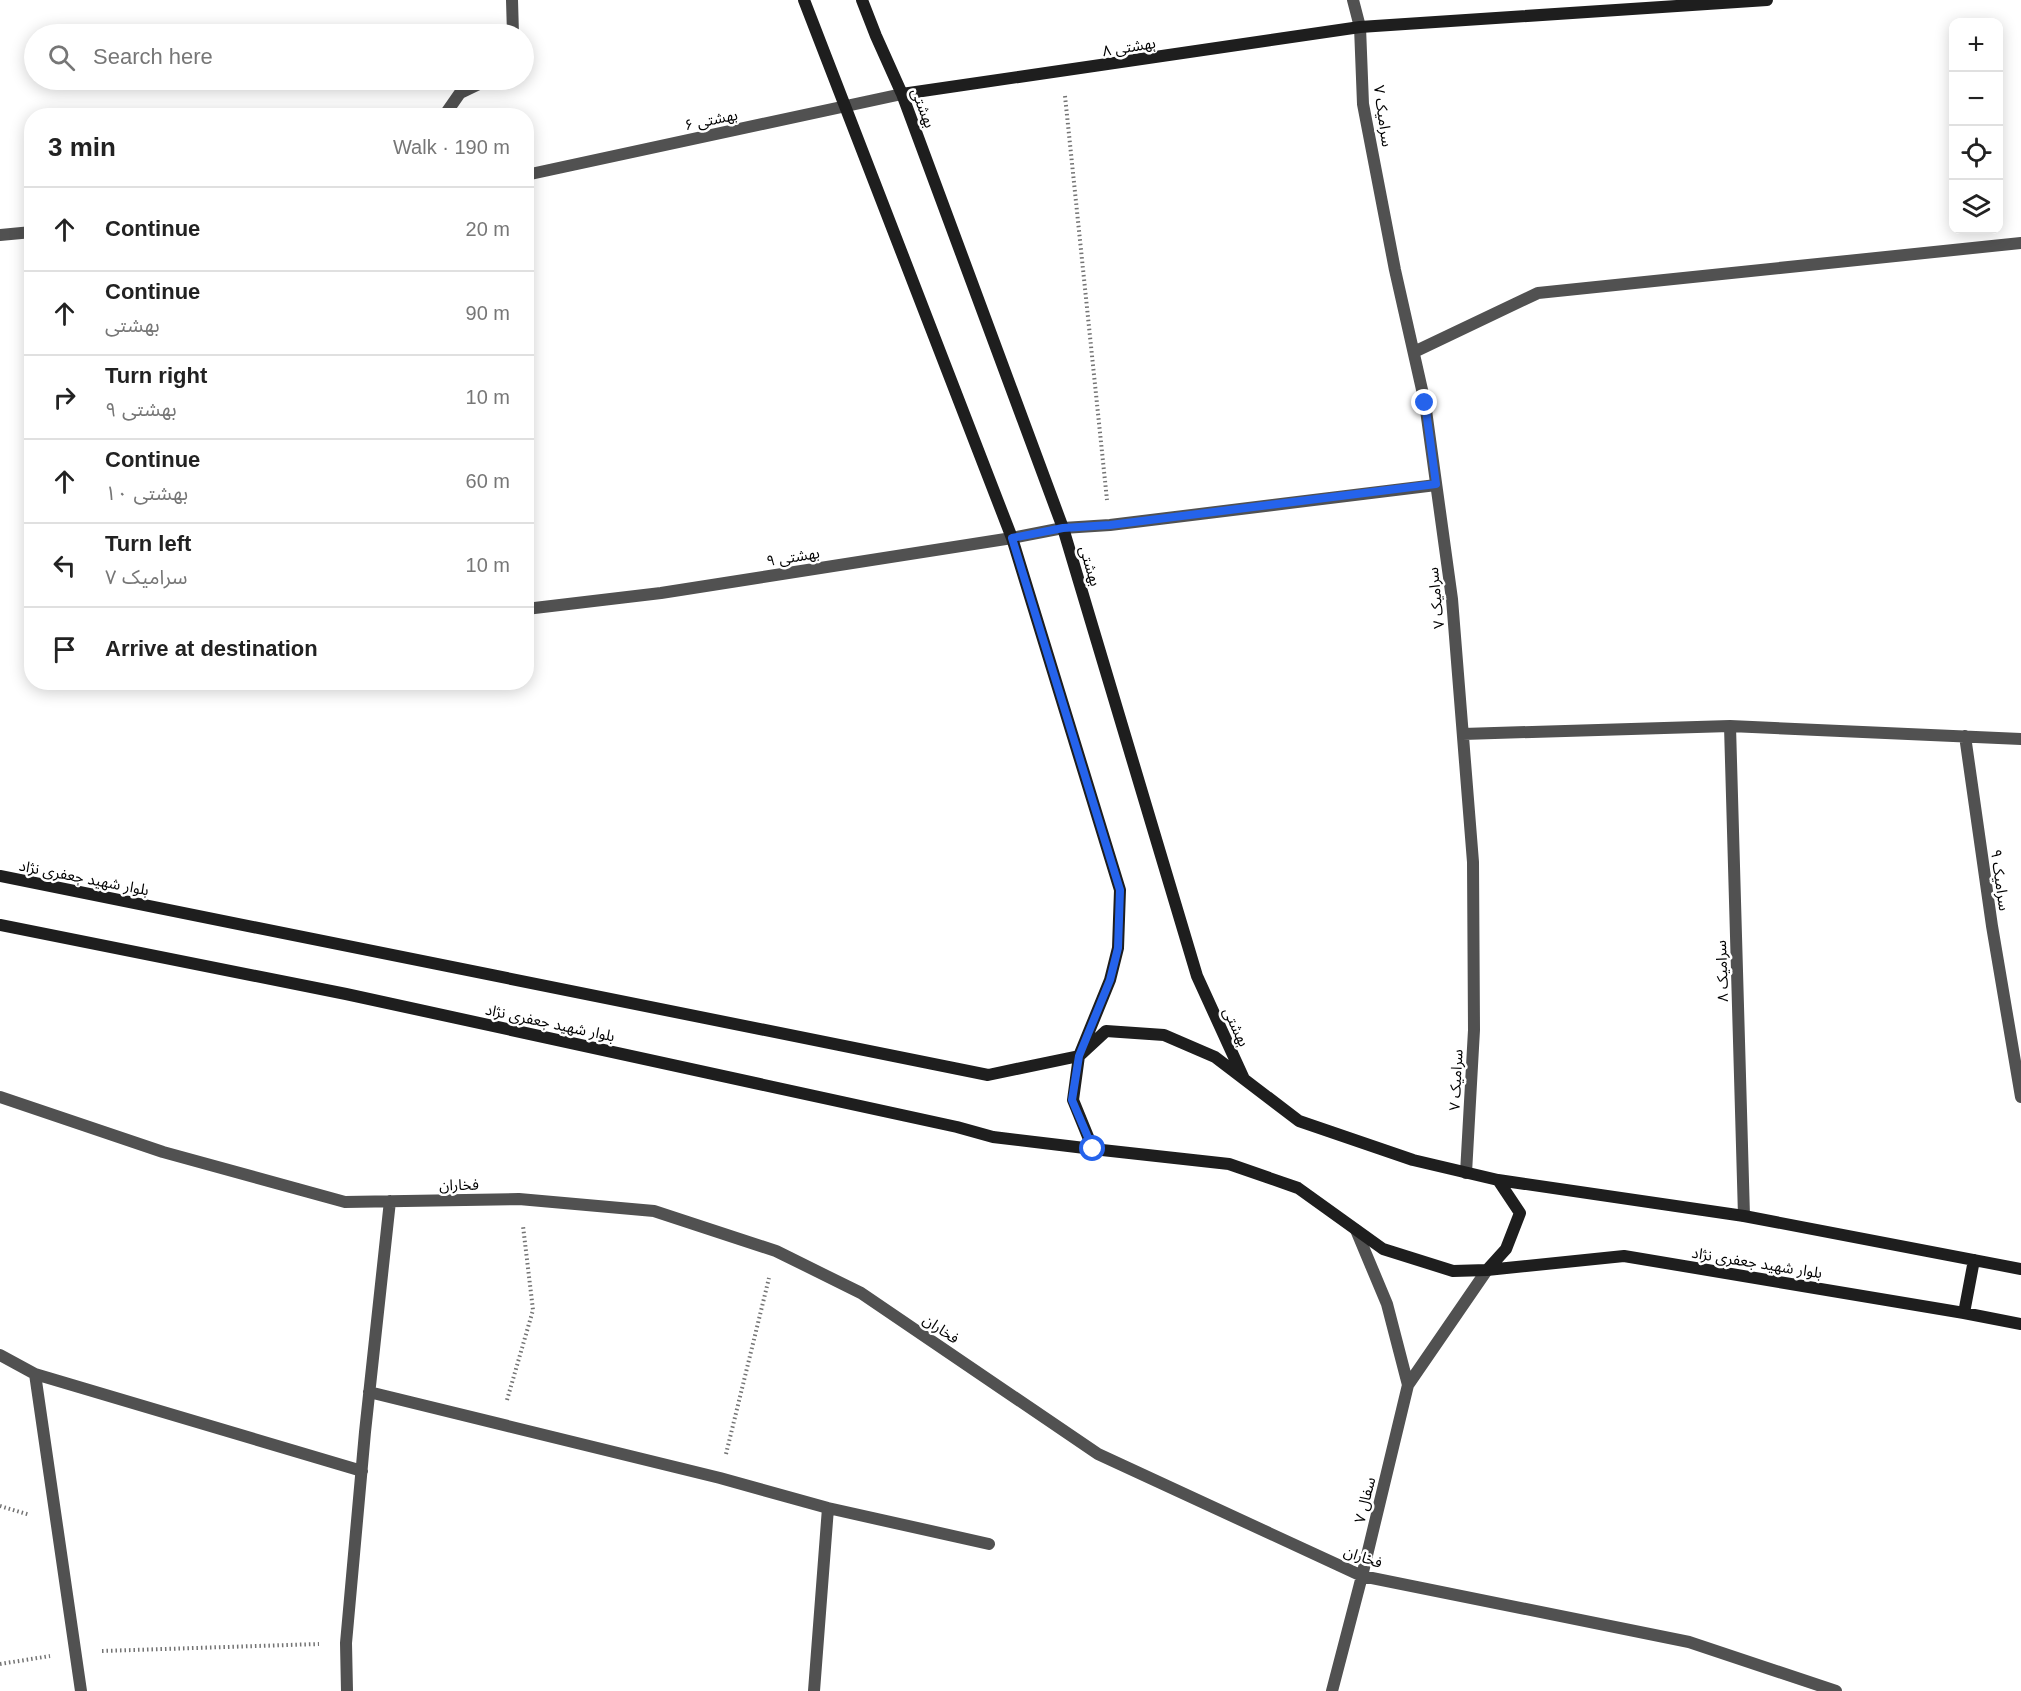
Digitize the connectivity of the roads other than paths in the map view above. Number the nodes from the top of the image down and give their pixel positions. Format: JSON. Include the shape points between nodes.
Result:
{"nodes":[{"id":1,"x":512,"y":0,"type":"edge"},
{"id":2,"x":804,"y":0,"type":"edge"},
{"id":3,"x":862,"y":0,"type":"edge"},
{"id":4,"x":1353,"y":0,"type":"edge"},
{"id":5,"x":1767,"y":0,"type":"edge"},
{"id":6,"x":513,"y":24,"type":"edge"},
{"id":7,"x":1360,"y":27,"type":"junction"},
{"id":8,"x":466,"y":90,"type":"edge"},
{"id":9,"x":902,"y":94,"type":"junction"},
{"id":10,"x":845,"y":107,"type":"junction"},
{"id":11,"x":450,"y":108,"type":"edge"},
{"id":12,"x":534,"y":173,"type":"edge"},
{"id":13,"x":24,"y":233,"type":"edge"},
{"id":14,"x":0,"y":235,"type":"edge"},
{"id":15,"x":2021,"y":243,"type":"edge"},
{"id":16,"x":1414,"y":352,"type":"junction"},
{"id":17,"x":1436,"y":484,"type":"junction"},
{"id":18,"x":1063,"y":528,"type":"junction"},
{"id":19,"x":1012,"y":538,"type":"junction"},
{"id":20,"x":534,"y":608,"type":"edge"},
{"id":21,"x":1730,"y":726,"type":"junction"},
{"id":22,"x":1463,"y":734,"type":"junction"},
{"id":23,"x":1965,"y":736,"type":"junction"},
{"id":24,"x":2021,"y":739,"type":"edge"},
{"id":25,"x":0,"y":876,"type":"edge"},
{"id":26,"x":0,"y":925,"type":"edge"},
{"id":27,"x":1079,"y":1056,"type":"junction"},
{"id":28,"x":1244,"y":1080,"type":"junction"},
{"id":29,"x":0,"y":1097,"type":"edge"},
{"id":30,"x":2021,"y":1097,"type":"edge"},
{"id":31,"x":1093,"y":1149,"type":"junction"},
{"id":32,"x":1466,"y":1173,"type":"junction"},
{"id":33,"x":1498,"y":1180,"type":"junction"},
{"id":34,"x":390,"y":1201,"type":"junction"},
{"id":35,"x":1744,"y":1216,"type":"junction"},
{"id":36,"x":1356,"y":1230,"type":"junction"},
{"id":37,"x":1974,"y":1260,"type":"junction"},
{"id":38,"x":2021,"y":1269,"type":"edge"},
{"id":39,"x":1487,"y":1270,"type":"junction"},
{"id":40,"x":1964,"y":1313,"type":"junction"},
{"id":41,"x":2021,"y":1324,"type":"edge"},
{"id":42,"x":0,"y":1355,"type":"edge"},
{"id":43,"x":35,"y":1374,"type":"junction"},
{"id":44,"x":1408,"y":1384,"type":"junction"},
{"id":45,"x":369,"y":1392,"type":"junction"},
{"id":46,"x":362,"y":1471,"type":"junction"},
{"id":47,"x":828,"y":1508,"type":"junction"},
{"id":48,"x":989,"y":1544,"type":"dead end"},
{"id":49,"x":1362,"y":1576,"type":"junction"},
{"id":50,"x":81,"y":1691,"type":"edge"},
{"id":51,"x":346,"y":1691,"type":"edge"},
{"id":52,"x":814,"y":1691,"type":"edge"},
{"id":53,"x":1332,"y":1691,"type":"edge"},
{"id":54,"x":1836,"y":1691,"type":"edge"}],
"edges":[{"from":1,"to":6,"type":"street"},
{"from":2,"to":10,"type":"main road"},
{"from":3,"to":9,"type":"main road","name":"بهشتی"},
{"from":4,"to":7,"type":"street","name":"سرامیک ۷"},
{"from":5,"to":7,"type":"main road","name":"بهشتی ۸"},
{"from":7,"to":9,"type":"main road","name":"بهشتی ۸"},
{"from":7,"to":16,"type":"street","name":"سرامیک ۷","via":[[1363,104]]},
{"from":8,"to":11,"type":"street"},
{"from":9,"to":10,"type":"street","name":"بهشتی ۶"},
{"from":9,"to":18,"type":"main road","name":"بهشتی"},
{"from":10,"to":12,"type":"street","name":"بهشتی ۶"},
{"from":10,"to":19,"type":"main road"},
{"from":13,"to":14,"type":"street"},
{"from":15,"to":16,"type":"street","via":[[1538,293]]},
{"from":16,"to":17,"type":"street","name":"سرامیک ۷"},
{"from":17,"to":18,"type":"street","name":"بهشتی ۹"},
{"from":17,"to":22,"type":"street","name":"سرامیک ۷","via":[[1452,598]]},
{"from":18,"to":19,"type":"street","name":"بهشتی ۹"},
{"from":18,"to":28,"type":"main road","name":"بهشتی","via":[[1197,976]]},
{"from":19,"to":20,"type":"street","name":"بهشتی ۹","via":[[661,593]]},
{"from":19,"to":27,"type":"main road","via":[[1120,890],[1118,948],[1110,980]]},
{"from":21,"to":22,"type":"street"},
{"from":21,"to":23,"type":"street"},
{"from":21,"to":35,"type":"street","name":"سرامیک ۸"},
{"from":22,"to":32,"type":"street","name":"سرامیک ۷","via":[[1473,862],[1474,1030]]},
{"from":23,"to":24,"type":"street"},
{"from":23,"to":30,"type":"street","name":"سرامیک ۹"},
{"from":25,"to":27,"type":"main road","name":"بلوار شهید جعفری نژاد","via":[[988,1075]]},
{"from":26,"to":31,"type":"main road","name":"بلوار شهید جعفری نژاد","via":[[346,994],[993,1137]]},
{"from":27,"to":28,"type":"main road","via":[[1106,1030],[1164,1035],[1215,1057]]},
{"from":27,"to":31,"type":"main road","via":[[1072,1100]]},
{"from":28,"to":32,"type":"main road","via":[[1299,1121],[1413,1160]]},
{"from":29,"to":34,"type":"street","name":"فخاران","via":[[163,1152],[345,1202]]},
{"from":31,"to":36,"type":"main road","name":"بلوار شهید جعفری نژاد","via":[[1229,1164],[1298,1188]]},
{"from":32,"to":33,"type":"main road"},
{"from":33,"to":35,"type":"main road"},
{"from":33,"to":39,"type":"main road","via":[[1520,1213],[1506,1249]]},
{"from":34,"to":45,"type":"street"},
{"from":34,"to":49,"type":"street","name":"فخاران","via":[[519,1198],[654,1211],[776,1251],[861,1293],[1098,1454]]},
{"from":35,"to":37,"type":"main road"},
{"from":36,"to":39,"type":"main road","name":"بلوار شهید جعفری نژاد","via":[[1383,1249],[1453,1271]]},
{"from":36,"to":44,"type":"street","via":[[1388,1304]]},
{"from":37,"to":38,"type":"main road"},
{"from":37,"to":40,"type":"main road"},
{"from":39,"to":40,"type":"main road","name":"بلوار شهید جعفری نژاد","via":[[1624,1256]]},
{"from":39,"to":44,"type":"street"},
{"from":40,"to":41,"type":"main road","name":"بلوار شهید جعفری نژاد"},
{"from":42,"to":43,"type":"street"},
{"from":43,"to":46,"type":"street"},
{"from":43,"to":50,"type":"street"},
{"from":44,"to":49,"type":"street","name":"سفال ۷"},
{"from":45,"to":46,"type":"street"},
{"from":45,"to":47,"type":"street"},
{"from":46,"to":51,"type":"street","via":[[346,1643]]},
{"from":47,"to":48,"type":"street"},
{"from":47,"to":52,"type":"street"},
{"from":49,"to":53,"type":"street","name":"سفال ۷"},
{"from":49,"to":54,"type":"street","name":"فخاران","via":[[1689,1642]]}]}
